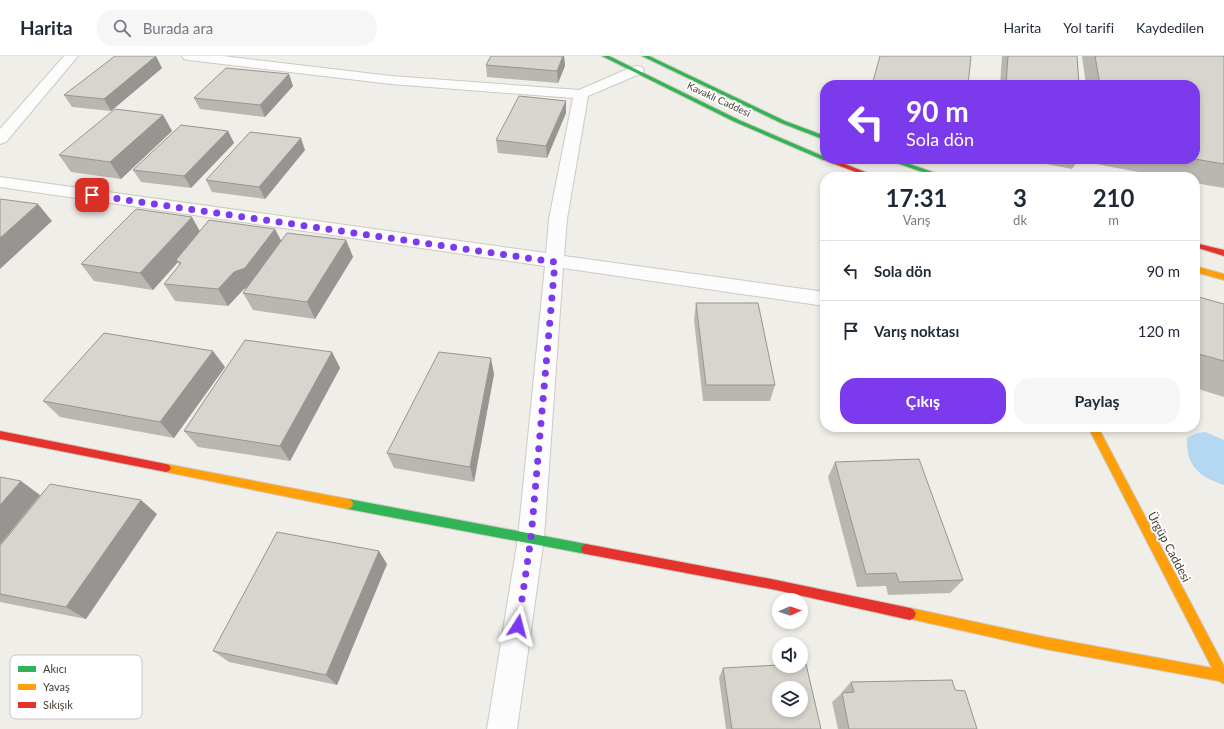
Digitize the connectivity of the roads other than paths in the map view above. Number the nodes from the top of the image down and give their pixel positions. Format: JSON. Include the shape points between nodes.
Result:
{"nodes":[{"id":1,"x":71,"y":56,"type":"edge"},
{"id":2,"x":189,"y":56,"type":"edge"},
{"id":3,"x":605,"y":56,"type":"edge"},
{"id":4,"x":641,"y":63,"type":"edge"},
{"id":5,"x":581,"y":94,"type":"junction"},
{"id":6,"x":820,"y":136,"type":"edge"},
{"id":7,"x":0,"y":139,"type":"edge"},
{"id":8,"x":820,"y":157,"type":"edge"},
{"id":9,"x":840,"y":164,"type":"edge"},
{"id":10,"x":904,"y":164,"type":"edge"},
{"id":11,"x":861,"y":172,"type":"edge"},
{"id":12,"x":928,"y":172,"type":"edge"},
{"id":13,"x":0,"y":182,"type":"edge"},
{"id":14,"x":1200,"y":246,"type":"edge"},
{"id":15,"x":1224,"y":253,"type":"edge"},
{"id":16,"x":555,"y":262,"type":"junction"},
{"id":17,"x":1200,"y":270,"type":"edge"},
{"id":18,"x":1224,"y":277,"type":"edge"},
{"id":19,"x":820,"y":298,"type":"edge"},
{"id":20,"x":1096,"y":432,"type":"edge"},
{"id":21,"x":0,"y":435,"type":"edge"},
{"id":22,"x":531,"y":538,"type":"junction"},
{"id":23,"x":1224,"y":676,"type":"edge"},
{"id":24,"x":502,"y":729,"type":"edge"}],
"edges":[{"from":1,"to":7,"type":"street"},
{"from":2,"to":5,"type":"street","via":[[391,80]]},
{"from":3,"to":4,"type":"street","name":"Kavaklı Caddesi"},
{"from":4,"to":5,"type":"street"},
{"from":4,"to":6,"type":"street","name":"Kavaklı Caddesi"},
{"from":4,"to":8,"type":"street","name":"Kavaklı Caddesi","via":[[687,96]]},
{"from":5,"to":16,"type":"street","via":[[558,219]]},
{"from":9,"to":11,"type":"street","name":"Kavaklı Caddesi"},
{"from":10,"to":12,"type":"street"},
{"from":13,"to":16,"type":"street"},
{"from":14,"to":15,"type":"street"},
{"from":16,"to":19,"type":"street"},
{"from":16,"to":22,"type":"street"},
{"from":17,"to":18,"type":"street"},
{"from":20,"to":23,"type":"street","name":"Ürgüp Caddesi"},
{"from":21,"to":22,"type":"street"},
{"from":22,"to":23,"type":"street","via":[[776,585],[1044,643]]},
{"from":22,"to":24,"type":"street"}]}
